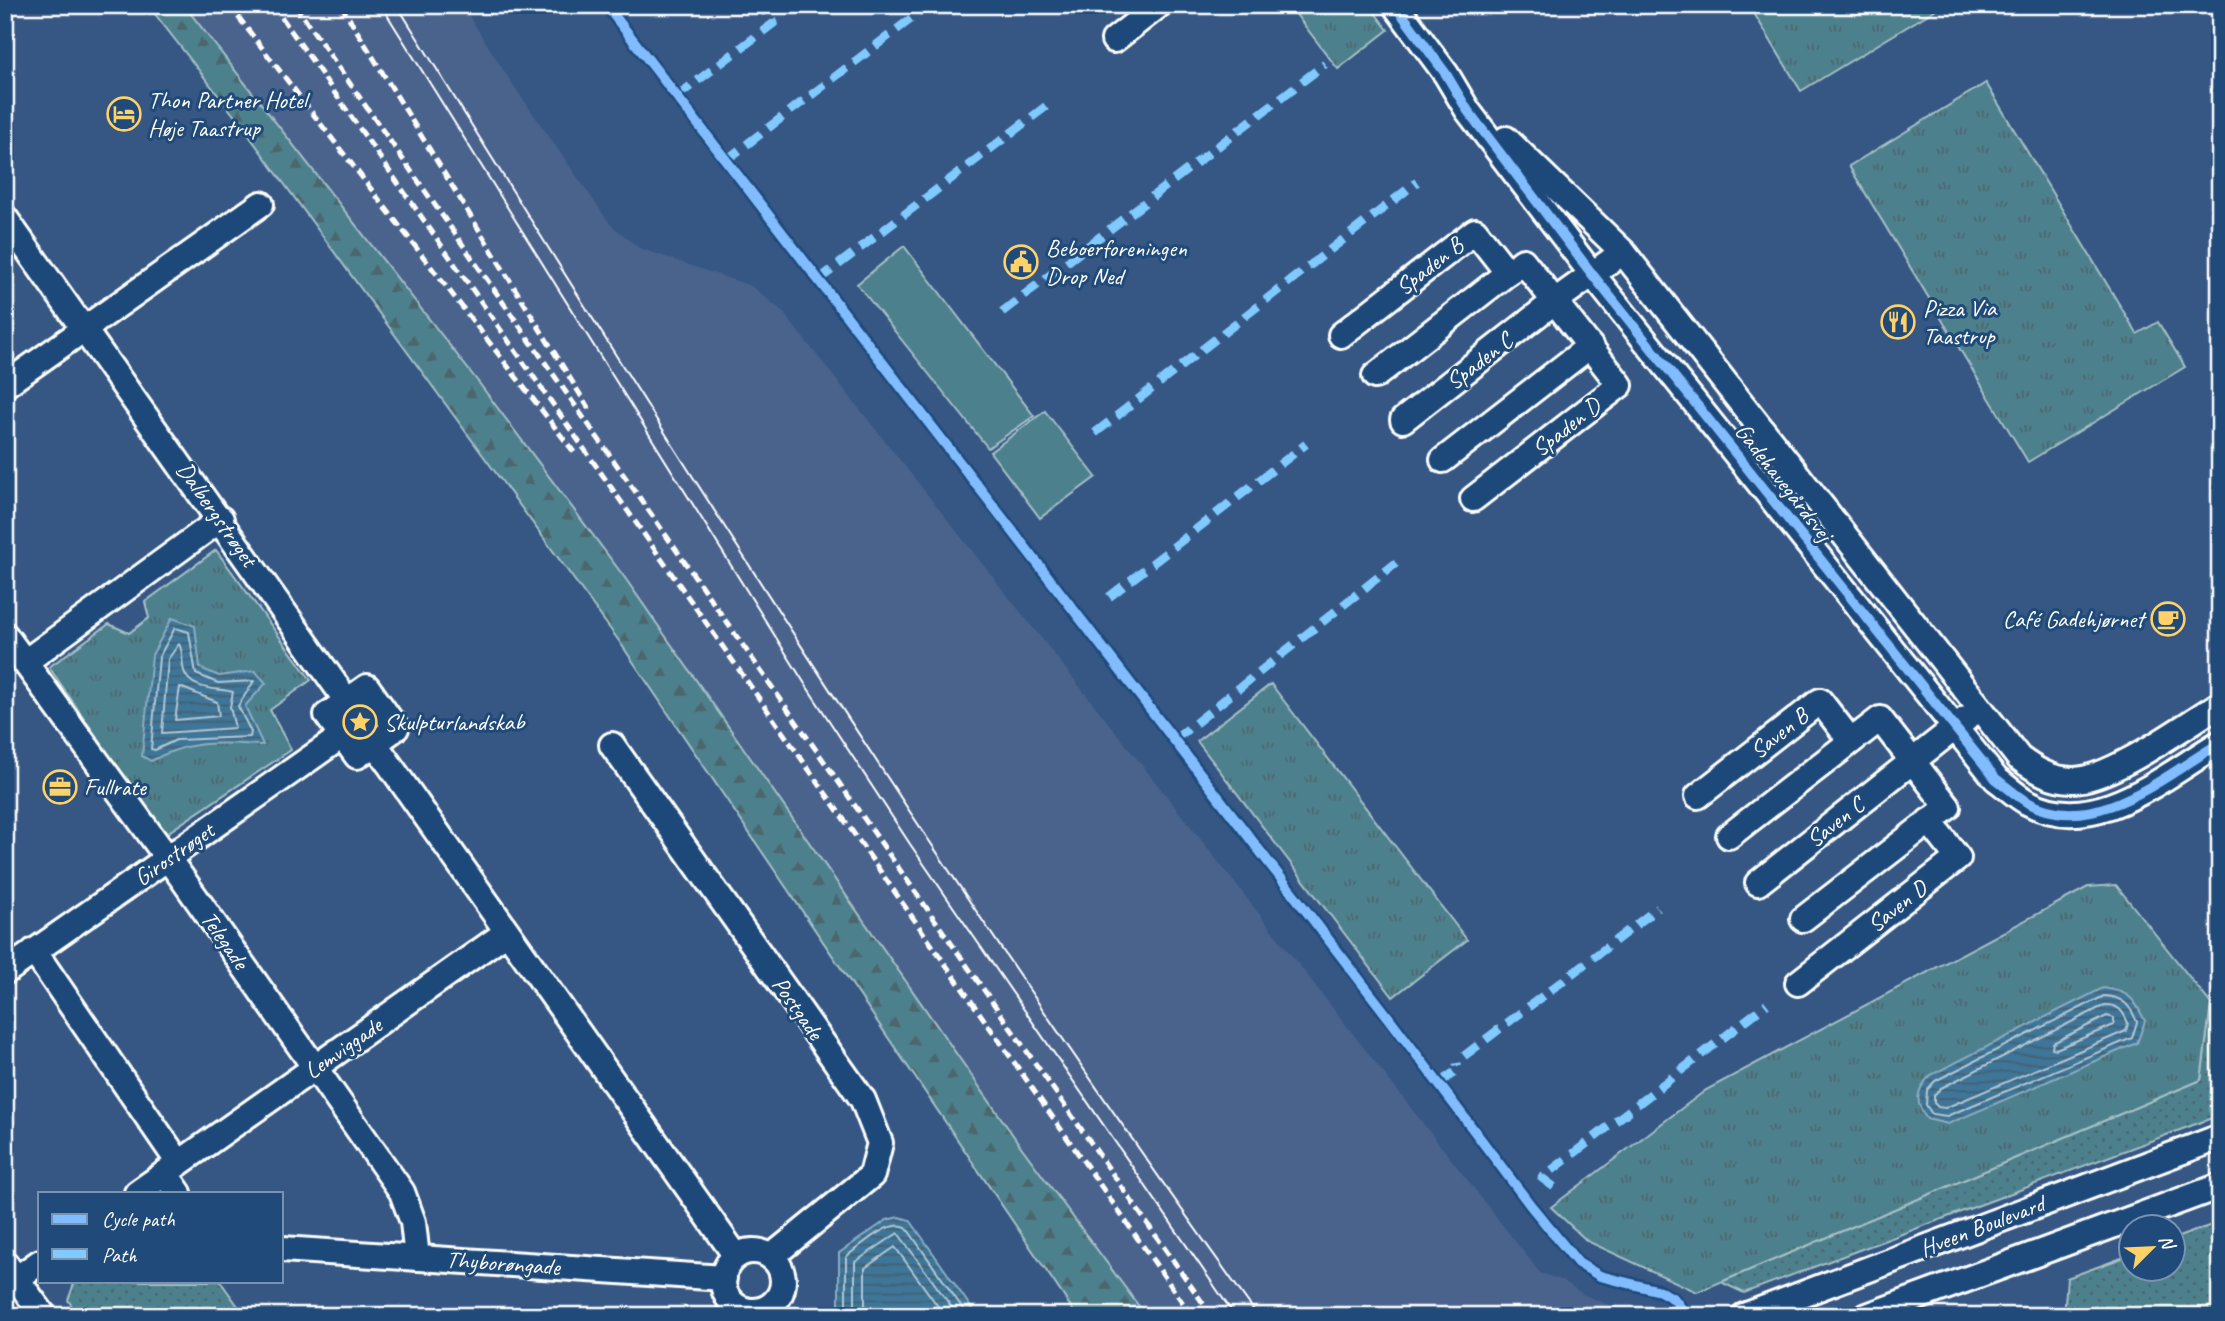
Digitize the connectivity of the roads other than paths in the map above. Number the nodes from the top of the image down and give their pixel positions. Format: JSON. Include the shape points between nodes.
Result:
{"nodes":[{"id":1,"x":1159,"y":5,"type":"edge"},
{"id":2,"x":1395,"y":5,"type":"edge"},
{"id":3,"x":1114,"y":40,"type":"dead end"},
{"id":4,"x":1446,"y":74,"type":"junction"},
{"id":5,"x":261,"y":204,"type":"dead end"},
{"id":6,"x":5,"y":218,"type":"edge"},
{"id":7,"x":1623,"y":252,"type":"junction"},
{"id":8,"x":1508,"y":273,"type":"junction"},
{"id":9,"x":1592,"y":274,"type":"junction"},
{"id":10,"x":1555,"y":301,"type":"junction"},
{"id":11,"x":86,"y":328,"type":"junction"},
{"id":12,"x":1341,"y":335,"type":"dead end"},
{"id":13,"x":1590,"y":346,"type":"junction"},
{"id":14,"x":1375,"y":376,"type":"dead end"},
{"id":15,"x":5,"y":385,"type":"edge"},
{"id":16,"x":1403,"y":420,"type":"dead end"},
{"id":17,"x":1443,"y":460,"type":"dead end"},
{"id":18,"x":1473,"y":499,"type":"dead end"},
{"id":19,"x":221,"y":519,"type":"junction"},
{"id":20,"x":5,"y":635,"type":"edge"},
{"id":21,"x":25,"y":662,"type":"junction"},
{"id":22,"x":347,"y":701,"type":"junction"},
{"id":23,"x":2220,"y":704,"type":"edge"},
{"id":24,"x":1980,"y":708,"type":"junction"},
{"id":25,"x":1954,"y":729,"type":"junction"},
{"id":26,"x":342,"y":736,"type":"junction"},
{"id":27,"x":1851,"y":741,"type":"junction"},
{"id":28,"x":2220,"y":743,"type":"edge"},
{"id":29,"x":375,"y":744,"type":"junction"},
{"id":30,"x":612,"y":745,"type":"dead end"},
{"id":31,"x":1912,"y":761,"type":"junction"},
{"id":32,"x":1698,"y":796,"type":"dead end"},
{"id":33,"x":1929,"y":821,"type":"junction"},
{"id":34,"x":1729,"y":836,"type":"dead end"},
{"id":35,"x":168,"y":859,"type":"junction"},
{"id":36,"x":1758,"y":883,"type":"dead end"},
{"id":37,"x":1803,"y":919,"type":"dead end"},
{"id":38,"x":507,"y":932,"type":"junction"},
{"id":39,"x":34,"y":951,"type":"junction"},
{"id":40,"x":5,"y":972,"type":"edge"},
{"id":41,"x":1798,"y":983,"type":"dead end"},
{"id":42,"x":314,"y":1068,"type":"junction"},
{"id":43,"x":2220,"y":1137,"type":"edge"},
{"id":44,"x":174,"y":1176,"type":"edge"},
{"id":45,"x":2220,"y":1186,"type":"edge"},
{"id":46,"x":139,"y":1192,"type":"edge"},
{"id":47,"x":284,"y":1249,"type":"edge"},
{"id":48,"x":736,"y":1256,"type":"junction"},
{"id":49,"x":771,"y":1257,"type":"junction"},
{"id":50,"x":417,"y":1258,"type":"junction"},
{"id":51,"x":38,"y":1263,"type":"edge"},
{"id":52,"x":9,"y":1277,"type":"edge"},
{"id":53,"x":723,"y":1278,"type":"junction"},
{"id":54,"x":5,"y":1307,"type":"edge"},
{"id":55,"x":11,"y":1316,"type":"edge"},
{"id":56,"x":44,"y":1316,"type":"edge"},
{"id":57,"x":1744,"y":1316,"type":"edge"},
{"id":58,"x":1867,"y":1316,"type":"edge"}],
"edges":[{"from":1,"to":3,"type":"street"},
{"from":2,"to":4,"type":"street","name":"Gadehavegårdsvej"},
{"from":4,"to":7,"type":"street","name":"Gadehavegårdsvej","via":[[1522,157]]},
{"from":4,"to":9,"type":"street","name":"Gadehavegårdsvej","via":[[1468,111]]},
{"from":5,"to":11,"type":"street"},
{"from":6,"to":11,"type":"street","name":"Dalbergstrøget"},
{"from":7,"to":9,"type":"street","name":"Spaden C"},
{"from":7,"to":24,"type":"street","name":"Gadehavegårdsvej"},
{"from":8,"to":10,"type":"street","via":[[1523,261]]},
{"from":8,"to":12,"type":"street","name":"Spaden B","via":[[1475,231]]},
{"from":8,"to":14,"type":"street"},
{"from":9,"to":10,"type":"street","name":"Spaden C"},
{"from":9,"to":25,"type":"street","name":"Gadehavegårdsvej"},
{"from":10,"to":13,"type":"street","name":"Spaden D"},
{"from":10,"to":16,"type":"street","name":"Spaden C"},
{"from":11,"to":15,"type":"street"},
{"from":11,"to":19,"type":"street","name":"Dalbergstrøget"},
{"from":13,"to":17,"type":"street","name":"Spaden D"},
{"from":13,"to":18,"type":"street","name":"Spaden D","via":[[1620,385]]},
{"from":19,"to":21,"type":"street"},
{"from":19,"to":22,"type":"street","name":"Dalbergstrøget"},
{"from":20,"to":21,"type":"street","name":"Telegade"},
{"from":21,"to":35,"type":"street","name":"Telegade"},
{"from":22,"to":26,"type":"street","via":[[327,715]]},
{"from":22,"to":29,"type":"street","via":[[367,687],[396,728]]},
{"from":23,"to":24,"type":"street","name":"Gadehavegårdsvej","via":[[2113,769],[2073,780],[2036,771],[2019,758]]},
{"from":24,"to":25,"type":"street","name":"Saven C"},
{"from":25,"to":28,"type":"street","name":"Gadehavegårdsvej","via":[[1996,779],[2028,802],[2059,812],[2087,814],[2120,803]]},
{"from":25,"to":31,"type":"street","name":"Saven C"},
{"from":26,"to":29,"type":"street","via":[[357,757]]},
{"from":26,"to":35,"type":"street","name":"Girostrøget"},
{"from":27,"to":31,"type":"street","name":"Saven B","via":[[1880,719]]},
{"from":27,"to":32,"type":"street","name":"Saven B","via":[[1820,701]]},
{"from":27,"to":34,"type":"street","name":"Saven B"},
{"from":29,"to":38,"type":"street"},
{"from":30,"to":49,"type":"street","name":"Postgade","via":[[863,1100],[880,1143],[872,1175]]},
{"from":31,"to":33,"type":"street","name":"Saven D","via":[[1948,807]]},
{"from":31,"to":36,"type":"street","name":"Saven C"},
{"from":33,"to":37,"type":"street","name":"Saven D"},
{"from":33,"to":41,"type":"street","name":"Saven D","via":[[1958,859]]},
{"from":35,"to":39,"type":"street","name":"Girostrøget"},
{"from":35,"to":42,"type":"street","name":"Telegade"},
{"from":38,"to":42,"type":"street","name":"Lemviggade"},
{"from":38,"to":48,"type":"street"},
{"from":39,"to":40,"type":"street","name":"Girostrøget"},
{"from":39,"to":44,"type":"street"},
{"from":42,"to":44,"type":"street","name":"Lemviggade"},
{"from":42,"to":50,"type":"street","name":"Telegade","via":[[402,1192],[413,1222]]},
{"from":43,"to":57,"type":"street","name":"Hveen Boulevard"},
{"from":44,"to":46,"type":"street","name":"Lemviggade"},
{"from":45,"to":58,"type":"street","name":"Hveen Boulevard"},
{"from":47,"to":50,"type":"street","name":"Thyborøngade"},
{"from":48,"to":49,"type":"street","via":[[754,1251]]},
{"from":48,"to":53,"type":"street"},
{"from":49,"to":53,"type":"street","via":[[783,1281],[778,1298],[767,1307],[754,1311],[737,1306],[727,1295]]},
{"from":50,"to":53,"type":"street","name":"Thyborøngade"},
{"from":51,"to":52,"type":"street"},
{"from":52,"to":56,"type":"street"},
{"from":54,"to":55,"type":"street"}]}
